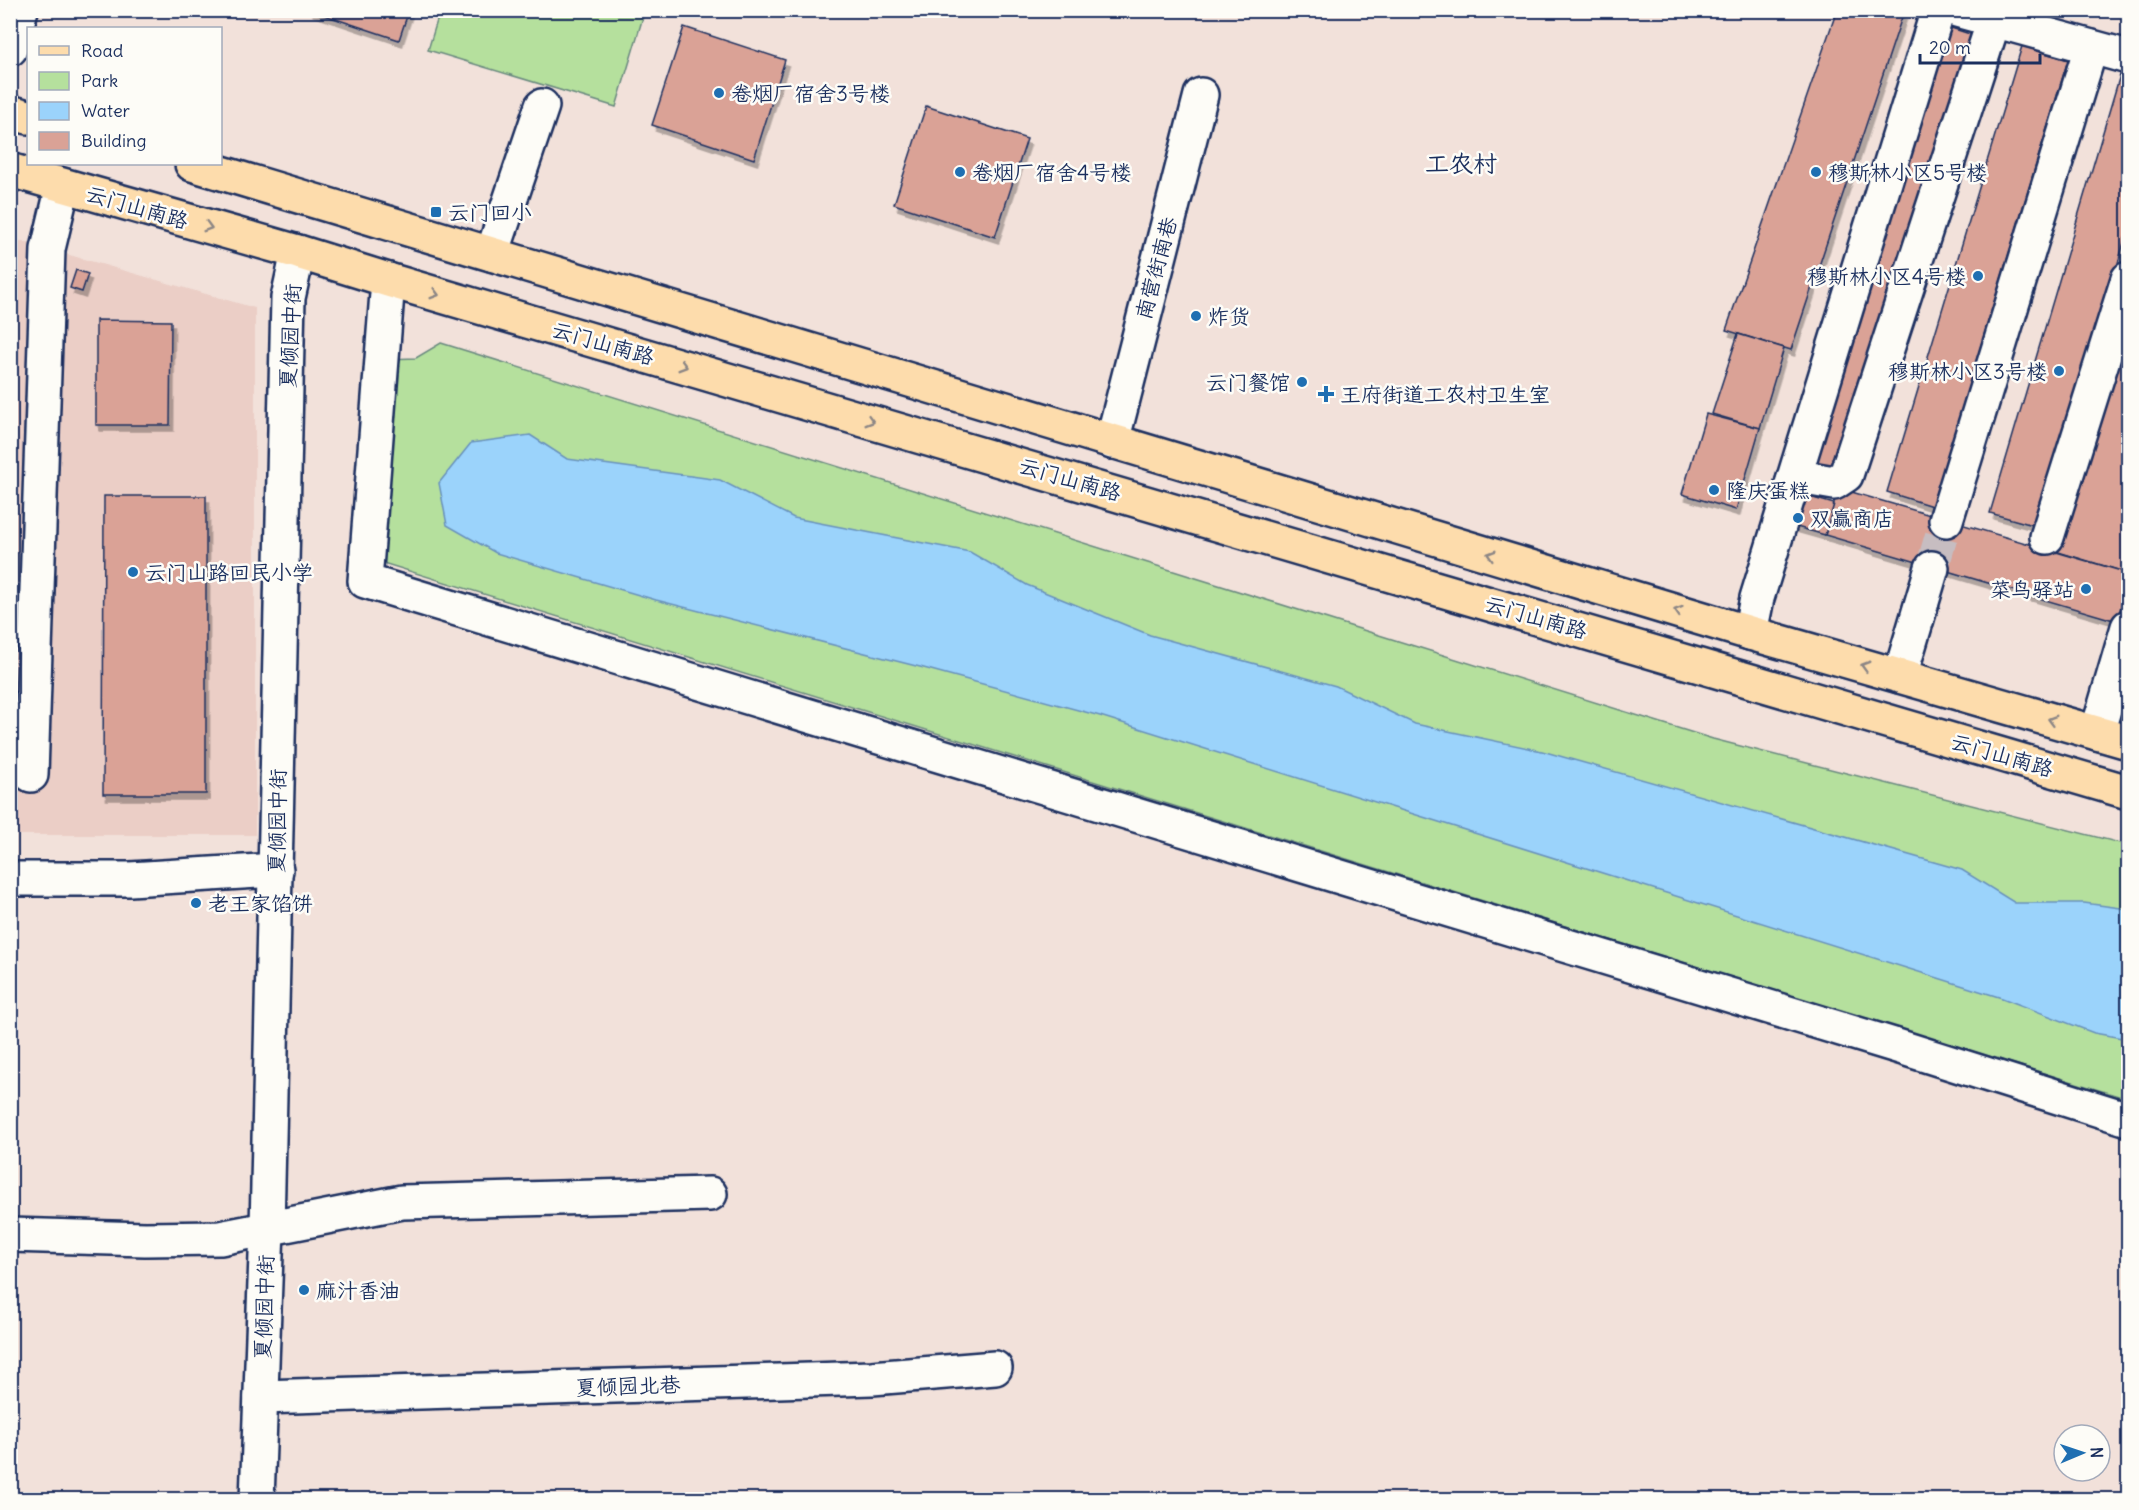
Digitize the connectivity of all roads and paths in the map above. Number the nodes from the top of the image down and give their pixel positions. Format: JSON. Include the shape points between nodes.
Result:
{"nodes":[{"id":1,"x":21,"y":10,"type":"edge"},
{"id":2,"x":1938,"y":10,"type":"edge"},
{"id":3,"x":1956,"y":10,"type":"edge"},
{"id":4,"x":1994,"y":20,"type":"junction"},
{"id":5,"x":2091,"y":47,"type":"junction"},
{"id":6,"x":10,"y":50,"type":"edge"},
{"id":7,"x":2128,"y":57,"type":"edge"},
{"id":8,"x":1201,"y":95,"type":"dead end"},
{"id":9,"x":542,"y":106,"type":"dead end"},
{"id":10,"x":10,"y":112,"type":"edge"},
{"id":11,"x":27,"y":117,"type":"edge"},
{"id":12,"x":195,"y":165,"type":"edge"},
{"id":13,"x":10,"y":170,"type":"edge"},
{"id":14,"x":63,"y":186,"type":"junction"},
{"id":15,"x":298,"y":252,"type":"junction"},
{"id":16,"x":492,"y":254,"type":"junction"},
{"id":17,"x":2128,"y":279,"type":"edge"},
{"id":18,"x":388,"y":280,"type":"junction"},
{"id":19,"x":1113,"y":442,"type":"junction"},
{"id":20,"x":1793,"y":482,"type":"junction"},
{"id":21,"x":1946,"y":520,"type":"tunnel mouth"},
{"id":22,"x":2047,"y":537,"type":"dead end"},
{"id":23,"x":1932,"y":568,"type":"tunnel mouth"},
{"id":24,"x":2128,"y":627,"type":"edge"},
{"id":25,"x":1750,"y":633,"type":"junction"},
{"id":26,"x":1900,"y":676,"type":"junction"},
{"id":27,"x":2097,"y":733,"type":"junction"},
{"id":28,"x":2128,"y":742,"type":"edge"},
{"id":29,"x":31,"y":775,"type":"dead end"},
{"id":30,"x":2128,"y":792,"type":"edge"},
{"id":31,"x":276,"y":870,"type":"junction"},
{"id":32,"x":10,"y":879,"type":"edge"},
{"id":33,"x":2128,"y":1119,"type":"edge"},
{"id":34,"x":710,"y":1194,"type":"dead end"},
{"id":35,"x":267,"y":1228,"type":"junction"},
{"id":36,"x":10,"y":1235,"type":"edge"},
{"id":37,"x":995,"y":1368,"type":"dead end"},
{"id":38,"x":261,"y":1397,"type":"junction"},
{"id":39,"x":257,"y":1500,"type":"edge"}],
"edges":[{"from":1,"to":6,"type":"street"},
{"from":2,"to":20,"type":"street"},
{"from":3,"to":4,"type":"street"},
{"from":4,"to":5,"type":"street"},
{"from":4,"to":20,"type":"street","via":[[1846,475],[1834,483],[1805,478]]},
{"from":5,"to":7,"type":"street"},
{"from":5,"to":21,"type":"street"},
{"from":8,"to":19,"type":"street","name":"南营街南巷"},
{"from":9,"to":16,"type":"street"},
{"from":10,"to":11,"type":"main road"},
{"from":12,"to":16,"type":"main road"},
{"from":13,"to":14,"type":"main road","name":"云门山南路"},
{"from":14,"to":15,"type":"main road","name":"云门山南路","one_way":true},
{"from":14,"to":29,"type":"street","via":[[48,249]]},
{"from":15,"to":18,"type":"main road","name":"云门山南路"},
{"from":15,"to":31,"type":"street","name":"夏倾园中街","via":[[288,298]]},
{"from":16,"to":19,"type":"main road"},
{"from":17,"to":22,"type":"street"},
{"from":18,"to":30,"type":"main road","name":"云门山南路","one_way":true},
{"from":18,"to":33,"type":"street","via":[[365,581]]},
{"from":25,"to":19,"type":"main road","one_way":true},
{"from":20,"to":25,"type":"street"},
{"from":23,"to":26,"type":"street"},
{"from":24,"to":27,"type":"street"},
{"from":26,"to":25,"type":"main road","one_way":true},
{"from":27,"to":26,"type":"main road","one_way":true},
{"from":27,"to":28,"type":"main road"},
{"from":31,"to":32,"type":"street","via":[[130,879]]},
{"from":31,"to":35,"type":"street","name":"夏倾园中街"},
{"from":34,"to":35,"type":"street","via":[[402,1202]]},
{"from":35,"to":36,"type":"street","via":[[220,1238]]},
{"from":35,"to":38,"type":"street","name":"夏倾园中街"},
{"from":37,"to":38,"type":"street","name":"夏倾园北巷","via":[[872,1378]]},
{"from":38,"to":39,"type":"street","name":"夏倾园中街"}]}
